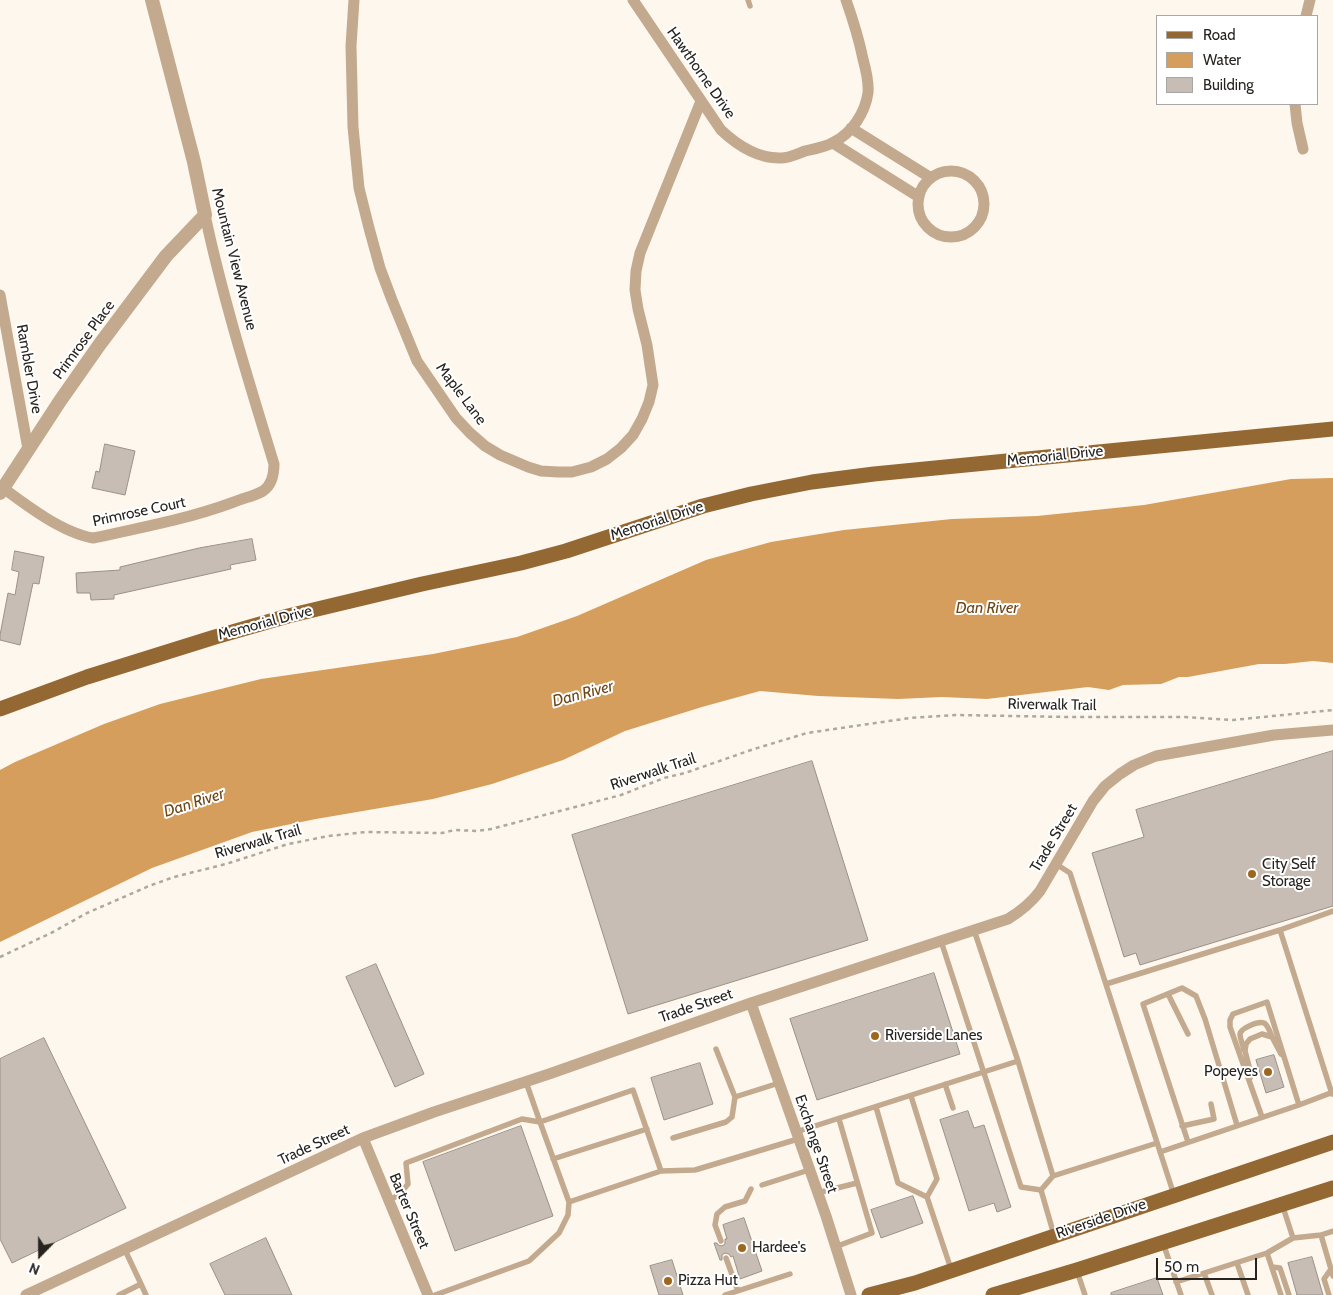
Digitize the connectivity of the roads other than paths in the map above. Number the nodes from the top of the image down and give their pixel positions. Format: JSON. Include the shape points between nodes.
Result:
{"nodes":[{"id":1,"x":152,"y":0,"type":"edge"},
{"id":2,"x":354,"y":0,"type":"edge"},
{"id":3,"x":633,"y":0,"type":"edge"},
{"id":4,"x":846,"y":0,"type":"edge"},
{"id":5,"x":1310,"y":0,"type":"edge"},
{"id":6,"x":1306,"y":15,"type":"edge"},
{"id":7,"x":700,"y":101,"type":"junction"},
{"id":8,"x":1295,"y":105,"type":"edge"},
{"id":9,"x":852,"y":128,"type":"junction"},
{"id":10,"x":834,"y":143,"type":"junction"},
{"id":11,"x":1303,"y":149,"type":"dead end"},
{"id":12,"x":931,"y":178,"type":"junction"},
{"id":13,"x":919,"y":197,"type":"junction"},
{"id":14,"x":205,"y":215,"type":"junction"},
{"id":15,"x":0,"y":295,"type":"edge"},
{"id":16,"x":1333,"y":429,"type":"edge"},
{"id":17,"x":28,"y":449,"type":"junction"},
{"id":18,"x":2,"y":491,"type":"edge"},
{"id":19,"x":233,"y":502,"type":"joint"},
{"id":20,"x":0,"y":709,"type":"edge"},
{"id":21,"x":1333,"y":730,"type":"edge"},
{"id":22,"x":1056,"y":864,"type":"junction"},
{"id":23,"x":1333,"y":912,"type":"edge"},
{"id":24,"x":974,"y":930,"type":"junction"},
{"id":25,"x":1280,"y":930,"type":"junction"},
{"id":26,"x":941,"y":941,"type":"junction"},
{"id":27,"x":1106,"y":984,"type":"junction"},
{"id":28,"x":1168,"y":994,"type":"junction"},
{"id":29,"x":751,"y":1003,"type":"junction"},
{"id":30,"x":1188,"y":1034,"type":"dead end"},
{"id":31,"x":1272,"y":1037,"type":"junction"},
{"id":32,"x":716,"y":1049,"type":"dead end"},
{"id":33,"x":1244,"y":1051,"type":"junction"},
{"id":34,"x":1018,"y":1061,"type":"junction"},
{"id":35,"x":1288,"y":1066,"type":"junction"},
{"id":36,"x":984,"y":1072,"type":"junction"},
{"id":37,"x":526,"y":1082,"type":"junction"},
{"id":38,"x":779,"y":1083,"type":"junction"},
{"id":39,"x":945,"y":1084,"type":"junction"},
{"id":40,"x":1250,"y":1086,"type":"junction"},
{"id":41,"x":1333,"y":1093,"type":"edge"},
{"id":42,"x":911,"y":1096,"type":"junction"},
{"id":43,"x":735,"y":1097,"type":"junction"},
{"id":44,"x":1211,"y":1104,"type":"dead end"},
{"id":45,"x":1299,"y":1105,"type":"junction"},
{"id":46,"x":876,"y":1107,"type":"junction"},
{"id":47,"x":953,"y":1108,"type":"dead end"},
{"id":48,"x":1262,"y":1117,"type":"junction"},
{"id":49,"x":839,"y":1118,"type":"junction"},
{"id":50,"x":540,"y":1122,"type":"junction"},
{"id":51,"x":1237,"y":1125,"type":"junction"},
{"id":52,"x":1182,"y":1126,"type":"junction"},
{"id":53,"x":647,"y":1129,"type":"junction"},
{"id":54,"x":797,"y":1135,"type":"junction"},
{"id":55,"x":363,"y":1138,"type":"junction"},
{"id":56,"x":673,"y":1138,"type":"dead end"},
{"id":57,"x":1188,"y":1142,"type":"junction"},
{"id":58,"x":1333,"y":1142,"type":"edge"},
{"id":59,"x":1157,"y":1143,"type":"junction"},
{"id":60,"x":1160,"y":1152,"type":"junction"},
{"id":61,"x":553,"y":1159,"type":"junction"},
{"id":62,"x":809,"y":1170,"type":"junction"},
{"id":63,"x":661,"y":1171,"type":"junction"},
{"id":64,"x":1054,"y":1176,"type":"junction"},
{"id":65,"x":857,"y":1183,"type":"junction"},
{"id":66,"x":762,"y":1186,"type":"dead end"},
{"id":67,"x":1333,"y":1188,"type":"edge"},
{"id":68,"x":751,"y":1189,"type":"dead end"},
{"id":69,"x":1041,"y":1190,"type":"junction"},
{"id":70,"x":818,"y":1193,"type":"junction"},
{"id":71,"x":1174,"y":1195,"type":"junction"},
{"id":72,"x":927,"y":1197,"type":"junction"},
{"id":73,"x":389,"y":1200,"type":"junction"},
{"id":74,"x":569,"y":1202,"type":"junction"},
{"id":75,"x":1282,"y":1204,"type":"junction"},
{"id":76,"x":1333,"y":1231,"type":"edge"},
{"id":77,"x":1321,"y":1235,"type":"junction"},
{"id":78,"x":1054,"y":1236,"type":"junction"},
{"id":79,"x":1293,"y":1238,"type":"junction"},
{"id":80,"x":721,"y":1241,"type":"dead end"},
{"id":81,"x":1163,"y":1242,"type":"junction"},
{"id":82,"x":835,"y":1247,"type":"junction"},
{"id":83,"x":125,"y":1250,"type":"junction"},
{"id":84,"x":1267,"y":1253,"type":"junction"},
{"id":85,"x":726,"y":1258,"type":"dead end"},
{"id":86,"x":1237,"y":1263,"type":"junction"},
{"id":87,"x":1272,"y":1267,"type":"junction"},
{"id":88,"x":1331,"y":1269,"type":"junction"},
{"id":89,"x":952,"y":1270,"type":"junction"},
{"id":90,"x":1077,"y":1270,"type":"junction"},
{"id":91,"x":1204,"y":1273,"type":"junction"},
{"id":92,"x":790,"y":1274,"type":"dead end"},
{"id":93,"x":1333,"y":1276,"type":"edge"},
{"id":94,"x":1176,"y":1282,"type":"junction"},
{"id":95,"x":141,"y":1284,"type":"junction"},
{"id":96,"x":738,"y":1291,"type":"junction"},
{"id":97,"x":26,"y":1295,"type":"edge"},
{"id":98,"x":119,"y":1295,"type":"edge"},
{"id":99,"x":146,"y":1295,"type":"edge"},
{"id":100,"x":428,"y":1295,"type":"edge"},
{"id":101,"x":435,"y":1295,"type":"edge"},
{"id":102,"x":725,"y":1295,"type":"edge"},
{"id":103,"x":851,"y":1295,"type":"edge"},
{"id":104,"x":869,"y":1295,"type":"edge"},
{"id":105,"x":993,"y":1295,"type":"edge"},
{"id":106,"x":1085,"y":1295,"type":"edge"},
{"id":107,"x":1181,"y":1295,"type":"edge"},
{"id":108,"x":1212,"y":1295,"type":"edge"},
{"id":109,"x":1248,"y":1295,"type":"edge"},
{"id":110,"x":1281,"y":1295,"type":"edge"},
{"id":111,"x":1289,"y":1295,"type":"edge"},
{"id":112,"x":1329,"y":1295,"type":"edge"}],
"edges":[{"from":1,"to":14,"type":"street","name":"Mountain View Avenue"},
{"from":2,"to":7,"type":"street","name":"Maple Lane","via":[[351,46],[353,127],[359,188],[392,300],[417,361],[456,418],[485,446],[541,471],[572,472],[607,459],[621,448],[642,419],[653,385],[635,290],[636,271],[640,253]]},
{"from":3,"to":7,"type":"street","name":"Hawthorne Drive"},
{"from":4,"to":9,"type":"street","name":"Hawthorne Drive","via":[[868,78],[865,106]]},
{"from":5,"to":6,"type":"street"},
{"from":7,"to":10,"type":"street","name":"Hawthorne Drive","via":[[721,130],[760,155],[780,159]]},
{"from":8,"to":11,"type":"street"},
{"from":9,"to":10,"type":"street","name":"Hawthorne Drive"},
{"from":9,"to":12,"type":"street"},
{"from":10,"to":13,"type":"street"},
{"from":12,"to":13,"type":"street"},
{"from":12,"to":13,"type":"street","via":[[951,171],[971,178],[983,196],[982,217],[967,233],[946,237],[927,227],[918,208]]},
{"from":14,"to":17,"type":"street","name":"Primrose Place","via":[[166,256],[77,376]]},
{"from":14,"to":19,"type":"street","name":"Mountain View Avenue","via":[[274,464],[274,474],[264,491]]},
{"from":15,"to":17,"type":"street","name":"Rambler Drive"},
{"from":16,"to":20,"type":"main road","name":"Memorial Drive","via":[[874,474],[751,494],[521,564],[422,584],[251,626],[87,677]]},
{"from":17,"to":18,"type":"street","name":"Primrose Place"},
{"from":18,"to":19,"type":"street","name":"Primrose Court","via":[[68,531],[93,538],[166,523]]},
{"from":21,"to":22,"type":"street","name":"Trade Street","via":[[1234,742],[1156,756],[1134,765],[1106,786],[1093,801]]},
{"from":22,"to":24,"type":"street","name":"Trade Street","via":[[1040,891],[1022,910],[1008,919]]},
{"from":22,"to":27,"type":"lane","via":[[1070,873]]},
{"from":23,"to":25,"type":"lane"},
{"from":24,"to":26,"type":"street","name":"Trade Street"},
{"from":24,"to":34,"type":"lane"},
{"from":25,"to":27,"type":"lane"},
{"from":25,"to":41,"type":"lane"},
{"from":26,"to":29,"type":"street","name":"Trade Street"},
{"from":26,"to":36,"type":"lane"},
{"from":27,"to":59,"type":"lane"},
{"from":28,"to":30,"type":"lane"},
{"from":28,"to":51,"type":"lane","via":[[1182,988],[1196,996]]},
{"from":28,"to":52,"type":"lane","via":[[1143,1004]]},
{"from":29,"to":37,"type":"street","name":"Trade Street"},
{"from":29,"to":38,"type":"street","name":"Exchange Street"},
{"from":31,"to":33,"type":"lane","via":[[1262,1034],[1250,1039]]},
{"from":31,"to":33,"type":"lane","via":[[1261,1022],[1244,1028],[1240,1036]]},
{"from":31,"to":35,"type":"lane"},
{"from":32,"to":43,"type":"lane"},
{"from":33,"to":40,"type":"lane"},
{"from":34,"to":36,"type":"lane"},
{"from":34,"to":64,"type":"lane"},
{"from":35,"to":40,"type":"lane","via":[[1268,1002],[1233,1014],[1230,1027]]},
{"from":35,"to":45,"type":"lane"},
{"from":36,"to":39,"type":"lane"},
{"from":36,"to":69,"type":"lane","via":[[1021,1187]]},
{"from":37,"to":50,"type":"lane"},
{"from":37,"to":55,"type":"street","name":"Trade Street"},
{"from":38,"to":43,"type":"lane"},
{"from":38,"to":54,"type":"street","name":"Exchange Street"},
{"from":39,"to":42,"type":"lane"},
{"from":39,"to":47,"type":"lane"},
{"from":40,"to":48,"type":"lane"},
{"from":41,"to":45,"type":"lane"},
{"from":42,"to":46,"type":"lane"},
{"from":42,"to":72,"type":"lane","via":[[937,1179]]},
{"from":43,"to":56,"type":"lane","via":[[732,1117],[726,1122]]},
{"from":44,"to":52,"type":"lane","via":[[1214,1118]]},
{"from":45,"to":48,"type":"lane"},
{"from":46,"to":49,"type":"lane"},
{"from":46,"to":72,"type":"lane","via":[[898,1183]]},
{"from":48,"to":51,"type":"lane"},
{"from":49,"to":54,"type":"lane"},
{"from":49,"to":65,"type":"lane"},
{"from":50,"to":53,"type":"lane","via":[[633,1090]]},
{"from":50,"to":61,"type":"lane"},
{"from":50,"to":73,"type":"lane","via":[[522,1119],[406,1164],[408,1184],[399,1195]]},
{"from":51,"to":57,"type":"lane"},
{"from":52,"to":57,"type":"lane"},
{"from":53,"to":61,"type":"lane"},
{"from":53,"to":63,"type":"lane"},
{"from":54,"to":62,"type":"street","name":"Exchange Street"},
{"from":54,"to":63,"type":"lane","via":[[695,1170]]},
{"from":55,"to":73,"type":"street","name":"Barter Street"},
{"from":55,"to":83,"type":"street","name":"Trade Street"},
{"from":57,"to":60,"type":"lane"},
{"from":58,"to":71,"type":"main road","name":"Riverside Drive"},
{"from":59,"to":60,"type":"lane"},
{"from":59,"to":64,"type":"lane"},
{"from":60,"to":71,"type":"lane"},
{"from":61,"to":74,"type":"lane"},
{"from":62,"to":66,"type":"lane"},
{"from":62,"to":70,"type":"street","name":"Exchange Street"},
{"from":63,"to":74,"type":"lane"},
{"from":64,"to":69,"type":"lane"},
{"from":65,"to":70,"type":"lane"},
{"from":65,"to":82,"type":"lane","via":[[872,1233]]},
{"from":67,"to":75,"type":"main road"},
{"from":68,"to":80,"type":"lane","via":[[745,1201],[717,1214],[715,1225]]},
{"from":69,"to":78,"type":"lane"},
{"from":70,"to":82,"type":"street","name":"Exchange Street"},
{"from":71,"to":78,"type":"main road","name":"Riverside Drive"},
{"from":72,"to":89,"type":"lane"},
{"from":73,"to":100,"type":"street","name":"Barter Street"},
{"from":74,"to":101,"type":"lane","via":[[568,1215],[559,1233],[529,1261]]},
{"from":75,"to":79,"type":"lane"},
{"from":75,"to":81,"type":"main road"},
{"from":76,"to":77,"type":"lane"},
{"from":77,"to":79,"type":"lane"},
{"from":77,"to":88,"type":"lane"},
{"from":78,"to":89,"type":"main road","name":"Riverside Drive"},
{"from":79,"to":84,"type":"lane"},
{"from":81,"to":90,"type":"main road"},
{"from":81,"to":94,"type":"lane"},
{"from":82,"to":103,"type":"street","name":"Exchange Street"},
{"from":83,"to":95,"type":"lane"},
{"from":83,"to":97,"type":"street","name":"Trade Street"},
{"from":84,"to":86,"type":"lane"},
{"from":84,"to":87,"type":"lane"},
{"from":85,"to":96,"type":"lane"},
{"from":86,"to":91,"type":"lane"},
{"from":86,"to":109,"type":"lane"},
{"from":87,"to":110,"type":"lane"},
{"from":87,"to":111,"type":"lane","via":[[1280,1268]]},
{"from":88,"to":93,"type":"lane"},
{"from":88,"to":112,"type":"lane","via":[[1324,1279]]},
{"from":89,"to":104,"type":"main road","name":"Riverside Drive"},
{"from":90,"to":105,"type":"main road"},
{"from":90,"to":106,"type":"lane"},
{"from":91,"to":94,"type":"lane"},
{"from":91,"to":108,"type":"lane"},
{"from":92,"to":96,"type":"lane"},
{"from":94,"to":107,"type":"lane"},
{"from":95,"to":98,"type":"lane"},
{"from":95,"to":99,"type":"lane"},
{"from":96,"to":102,"type":"lane"}]}
